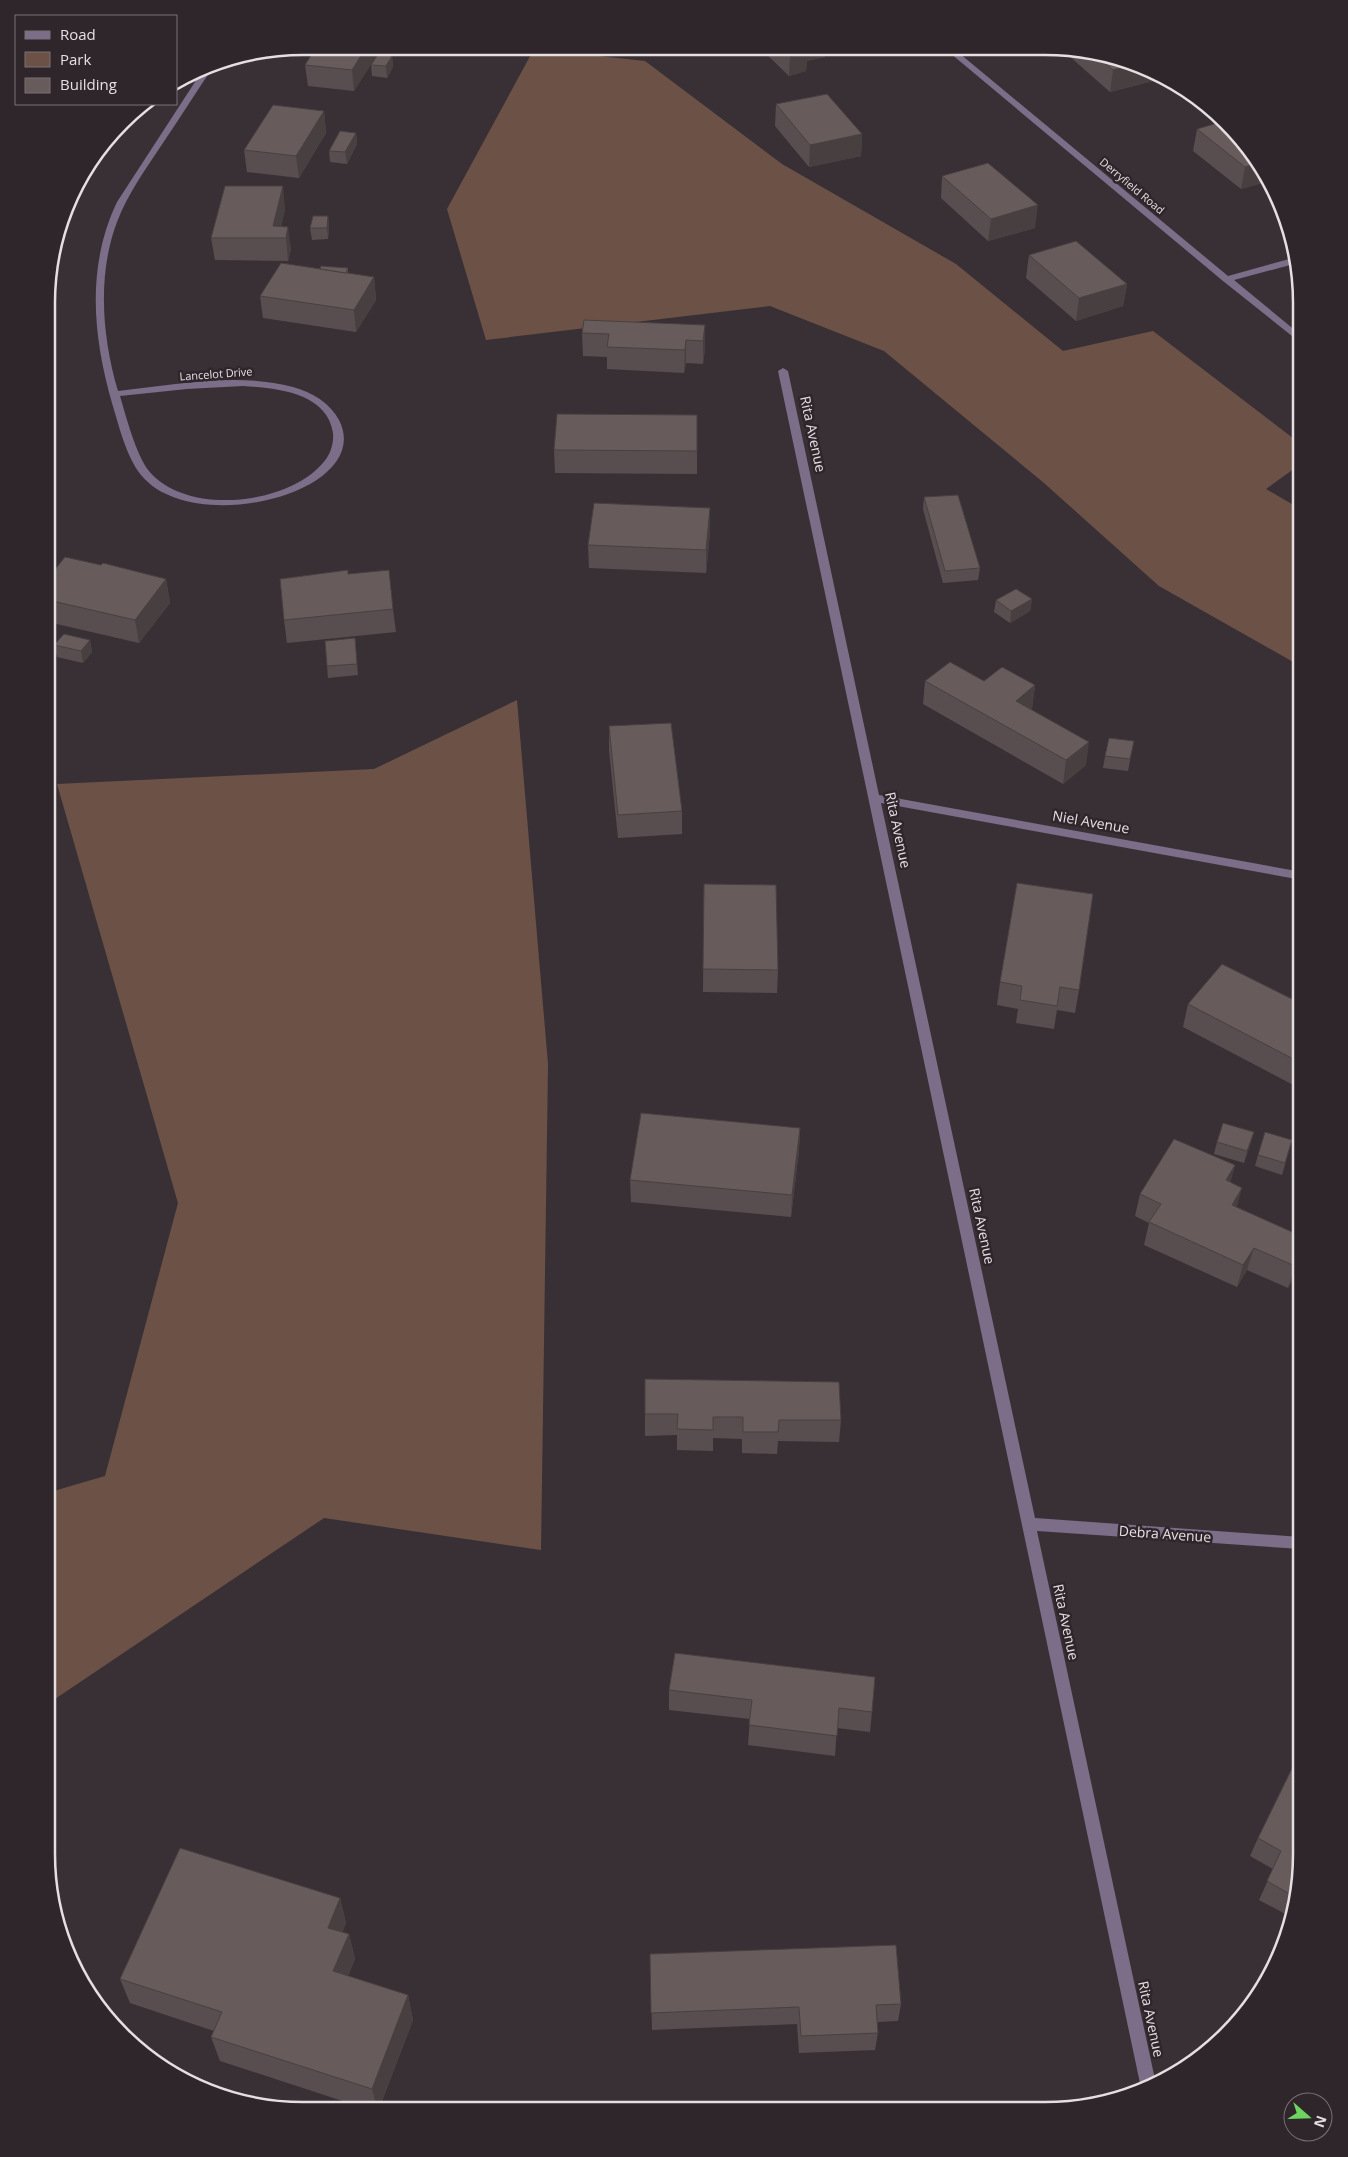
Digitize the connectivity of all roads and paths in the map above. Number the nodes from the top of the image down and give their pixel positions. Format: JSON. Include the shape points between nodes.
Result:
{"nodes":[{"id":1,"x":956,"y":55,"type":"edge"},
{"id":2,"x":203,"y":76,"type":"edge"},
{"id":3,"x":1289,"y":262,"type":"edge"},
{"id":4,"x":1226,"y":279,"type":"junction"},
{"id":5,"x":1293,"y":334,"type":"edge"},
{"id":6,"x":783,"y":371,"type":"dead end"},
{"id":7,"x":113,"y":394,"type":"junction"},
{"id":8,"x":874,"y":798,"type":"junction"},
{"id":9,"x":1293,"y":874,"type":"edge"},
{"id":10,"x":1028,"y":1524,"type":"junction"},
{"id":11,"x":1293,"y":1542,"type":"edge"},
{"id":12,"x":1147,"y":2080,"type":"edge"}],
"edges":[{"from":1,"to":4,"type":"street","name":"Derryfield Road"},
{"from":2,"to":7,"type":"street","name":"Lancelot Drive","via":[[117,208],[108,236],[97,297],[102,350]]},
{"from":3,"to":4,"type":"street"},
{"from":4,"to":5,"type":"street","name":"Derryfield Road"},
{"from":6,"to":8,"type":"street","name":"Rita Avenue"},
{"from":7,"to":7,"type":"street","name":"Lancelot Drive","via":[[139,464],[147,476],[159,486],[194,499],[237,502],[280,494],[316,476],[336,452],[339,439],[338,427],[323,406],[311,397],[279,386],[240,384]]},
{"from":8,"to":9,"type":"street","name":"Niel Avenue"},
{"from":8,"to":10,"type":"street","name":"Rita Avenue"},
{"from":10,"to":11,"type":"street","name":"Debra Avenue"},
{"from":10,"to":12,"type":"street","name":"Rita Avenue"}]}
